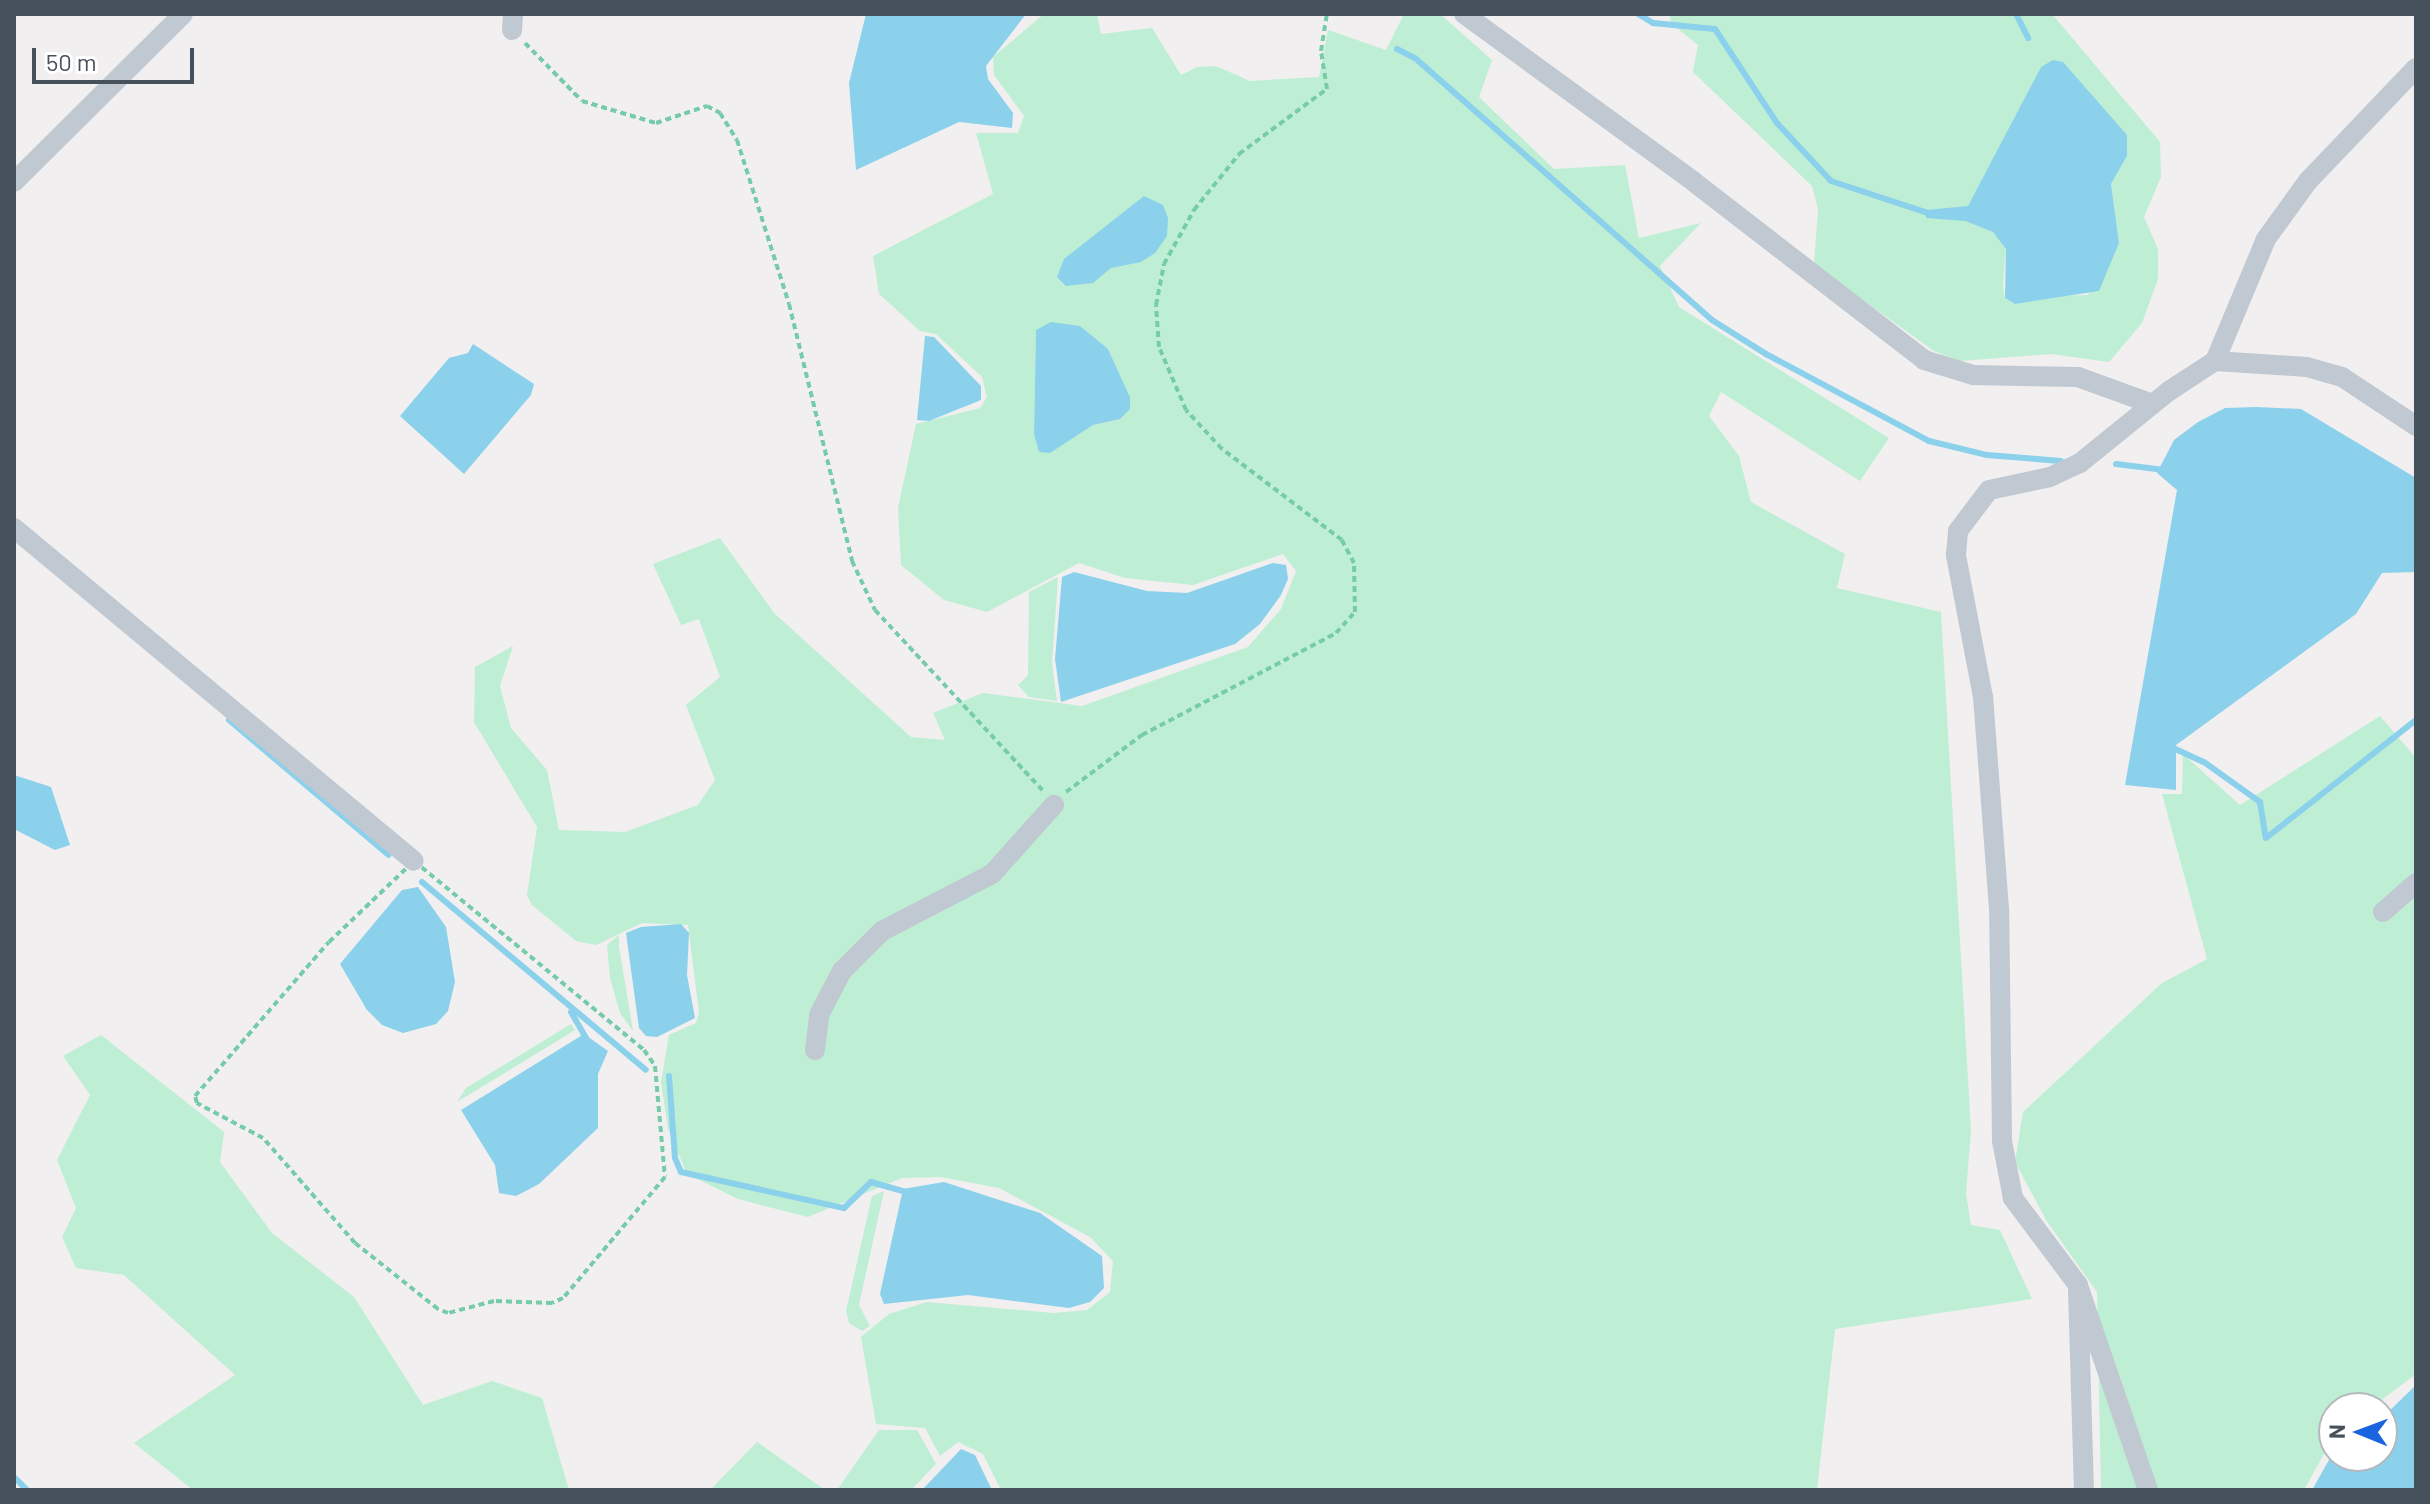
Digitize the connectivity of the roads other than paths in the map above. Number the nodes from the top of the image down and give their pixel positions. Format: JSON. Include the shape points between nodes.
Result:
{"nodes":[{"id":1,"x":183,"y":14,"type":"edge"},
{"id":2,"x":1464,"y":14,"type":"edge"},
{"id":3,"x":2416,"y":68,"type":"edge"},
{"id":4,"x":14,"y":182,"type":"edge"},
{"id":5,"x":2215,"y":361,"type":"junction"},
{"id":6,"x":2152,"y":404,"type":"junction"},
{"id":7,"x":2416,"y":426,"type":"edge"},
{"id":8,"x":14,"y":528,"type":"edge"},
{"id":9,"x":1054,"y":805,"type":"road end"},
{"id":10,"x":414,"y":861,"type":"road end"},
{"id":11,"x":2416,"y":883,"type":"edge"},
{"id":12,"x":2383,"y":912,"type":"dead end"},
{"id":13,"x":815,"y":1050,"type":"dead end"},
{"id":14,"x":2078,"y":1285,"type":"junction"},
{"id":15,"x":2084,"y":1490,"type":"edge"},
{"id":16,"x":2148,"y":1490,"type":"edge"}],
"edges":[{"from":1,"to":4,"type":"street"},
{"from":2,"to":6,"type":"street","via":[[1924,360],[1973,375],[2078,377]]},
{"from":3,"to":5,"type":"street","via":[[2308,181],[2266,239]]},
{"from":5,"to":6,"type":"street"},
{"from":5,"to":7,"type":"street","via":[[2307,367],[2342,377]]},
{"from":6,"to":14,"type":"street","via":[[2080,463],[2050,477],[1989,490],[1958,531],[1958,569],[1983,697],[1997,879],[2002,1141],[2013,1198]]},
{"from":8,"to":10,"type":"street"},
{"from":9,"to":13,"type":"street","via":[[992,874],[882,931],[842,971],[819,1015]]},
{"from":11,"to":12,"type":"street"},
{"from":14,"to":15,"type":"street"},
{"from":14,"to":16,"type":"street"}]}
